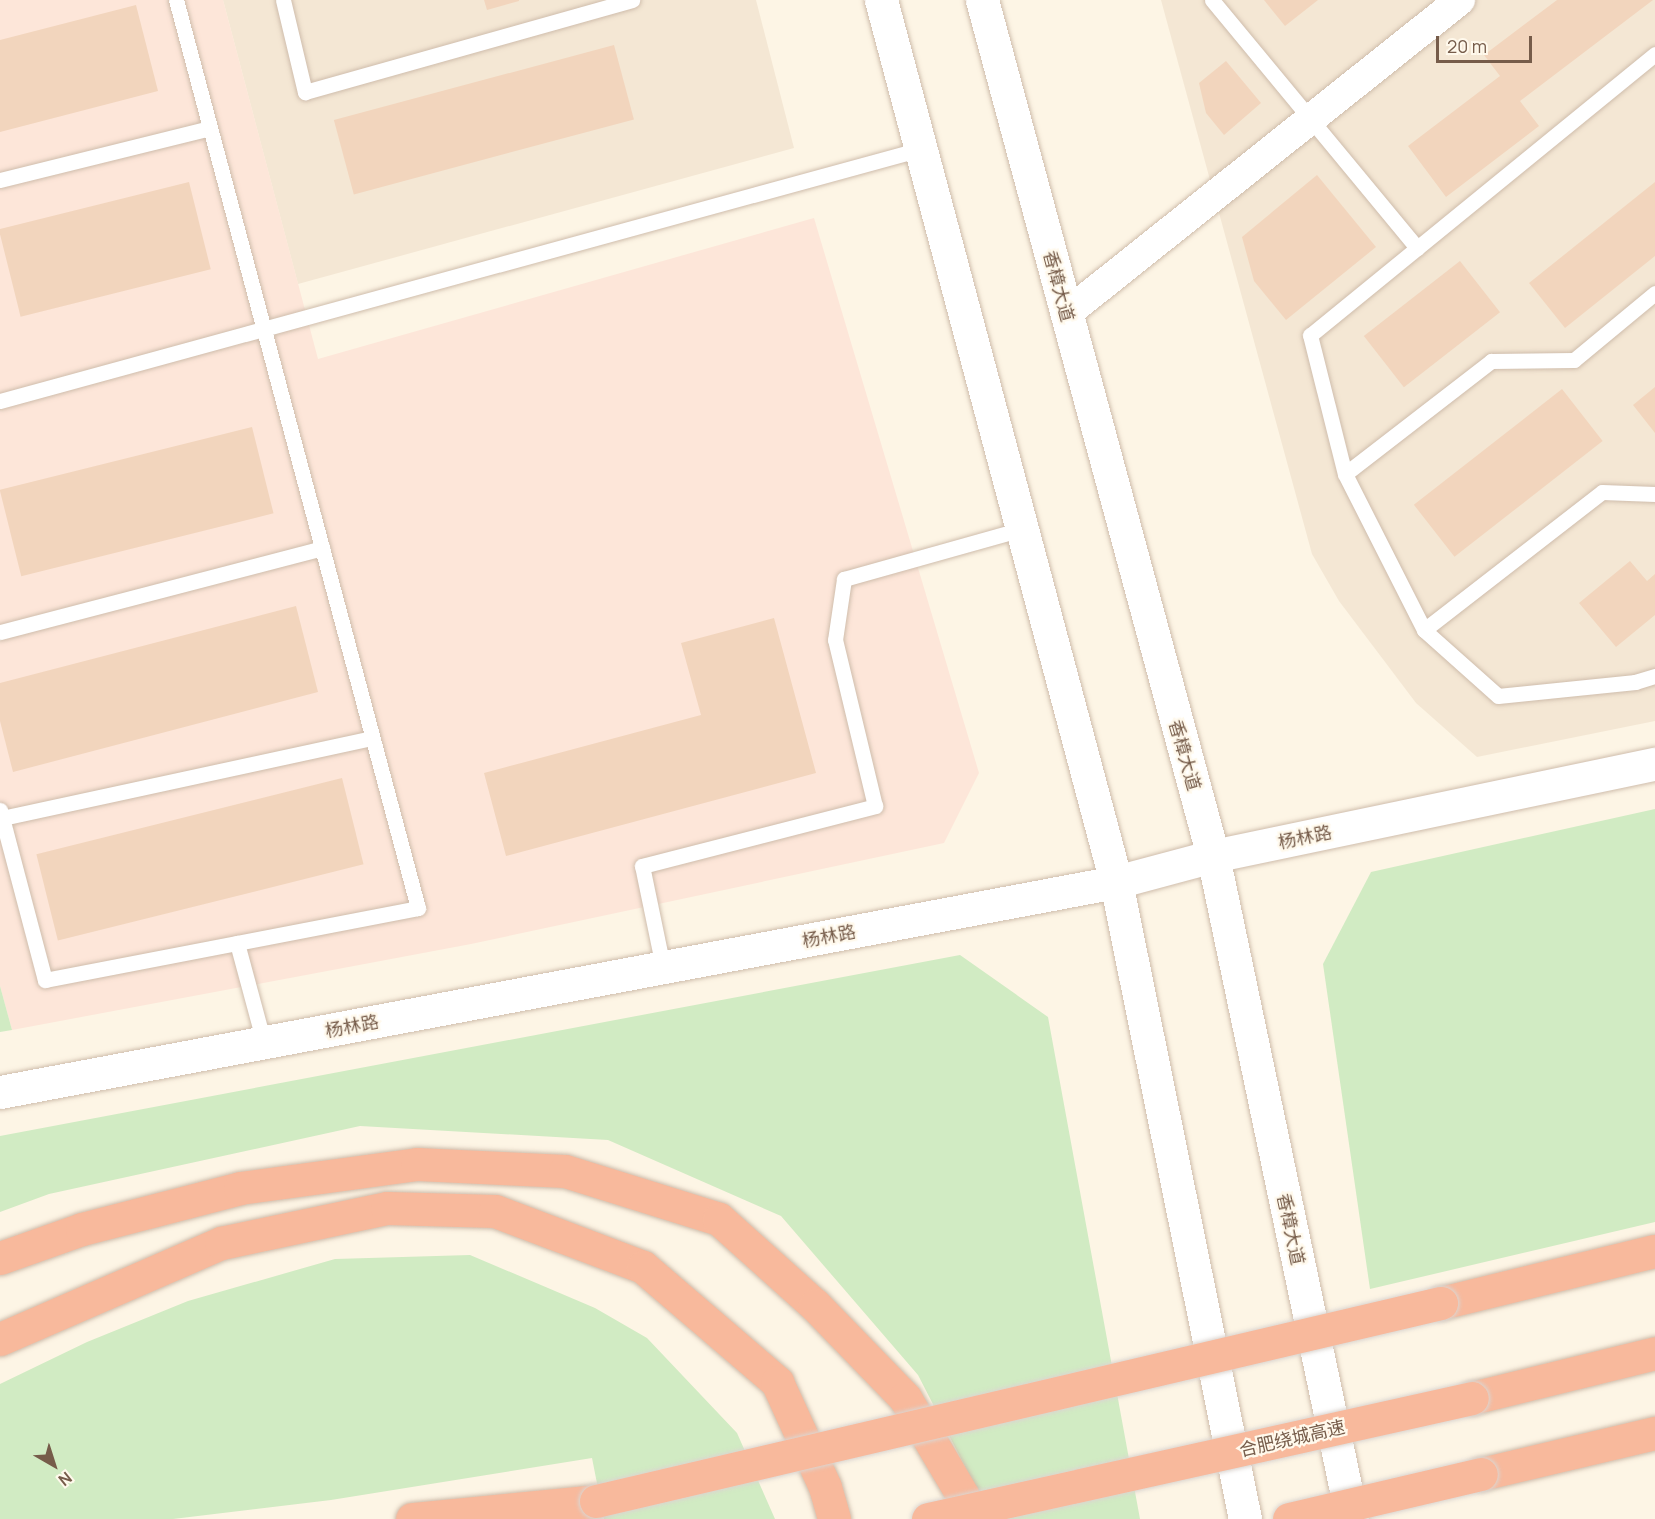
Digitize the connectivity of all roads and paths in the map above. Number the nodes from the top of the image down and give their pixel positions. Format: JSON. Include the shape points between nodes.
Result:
{"nodes":[{"id":1,"x":176,"y":0,"type":"edge"},
{"id":2,"x":283,"y":0,"type":"edge"},
{"id":3,"x":632,"y":0,"type":"edge"},
{"id":4,"x":881,"y":0,"type":"edge"},
{"id":5,"x":982,"y":0,"type":"edge"},
{"id":6,"x":1212,"y":0,"type":"edge"},
{"id":7,"x":1460,"y":0,"type":"edge"},
{"id":8,"x":1655,"y":54,"type":"edge"},
{"id":9,"x":1311,"y":119,"type":"junction"},
{"id":10,"x":210,"y":128,"type":"junction"},
{"id":11,"x":921,"y":149,"type":"junction"},
{"id":12,"x":0,"y":180,"type":"edge"},
{"id":13,"x":1417,"y":248,"type":"junction"},
{"id":14,"x":1655,"y":293,"type":"edge"},
{"id":15,"x":1066,"y":314,"type":"junction"},
{"id":16,"x":264,"y":329,"type":"junction"},
{"id":17,"x":0,"y":401,"type":"edge"},
{"id":18,"x":1345,"y":474,"type":"junction"},
{"id":19,"x":1655,"y":494,"type":"edge"},
{"id":20,"x":1022,"y":529,"type":"junction"},
{"id":21,"x":322,"y":548,"type":"junction"},
{"id":22,"x":1424,"y":630,"type":"junction"},
{"id":23,"x":0,"y":632,"type":"edge"},
{"id":24,"x":1655,"y":676,"type":"edge"},
{"id":25,"x":371,"y":738,"type":"junction"},
{"id":26,"x":1655,"y":764,"type":"edge"},
{"id":27,"x":1,"y":814,"type":"edge"},
{"id":28,"x":1213,"y":856,"type":"junction"},
{"id":29,"x":1116,"y":882,"type":"junction"},
{"id":30,"x":237,"y":943,"type":"junction"},
{"id":31,"x":663,"y":967,"type":"junction"},
{"id":32,"x":264,"y":1042,"type":"junction"},
{"id":33,"x":0,"y":1092,"type":"edge"},
{"id":34,"x":1655,"y":1251,"type":"edge"},
{"id":35,"x":0,"y":1258,"type":"edge"},
{"id":36,"x":0,"y":1339,"type":"edge"},
{"id":37,"x":1655,"y":1353,"type":"edge"},
{"id":38,"x":1655,"y":1433,"type":"edge"},
{"id":39,"x":412,"y":1519,"type":"edge"},
{"id":40,"x":834,"y":1519,"type":"edge"},
{"id":41,"x":928,"y":1519,"type":"edge"},
{"id":42,"x":971,"y":1519,"type":"edge"},
{"id":43,"x":1245,"y":1519,"type":"edge"},
{"id":44,"x":1289,"y":1519,"type":"edge"},
{"id":45,"x":1352,"y":1519,"type":"edge"}],
"edges":[{"from":1,"to":10,"type":"lane"},
{"from":2,"to":3,"type":"lane","via":[[305,92]]},
{"from":4,"to":11,"type":"main road"},
{"from":5,"to":15,"type":"main road","name":"香樟大道"},
{"from":6,"to":9,"type":"lane"},
{"from":7,"to":9,"type":"street"},
{"from":8,"to":13,"type":"lane"},
{"from":9,"to":13,"type":"lane"},
{"from":9,"to":15,"type":"street"},
{"from":10,"to":12,"type":"lane"},
{"from":10,"to":16,"type":"lane"},
{"from":11,"to":16,"type":"lane"},
{"from":11,"to":20,"type":"main road"},
{"from":13,"to":18,"type":"lane","via":[[1310,335]]},
{"from":14,"to":18,"type":"lane","via":[[1574,360],[1491,361]]},
{"from":15,"to":28,"type":"main road","name":"香樟大道"},
{"from":16,"to":17,"type":"lane"},
{"from":16,"to":21,"type":"lane"},
{"from":18,"to":22,"type":"lane"},
{"from":19,"to":22,"type":"lane","via":[[1602,492]]},
{"from":20,"to":29,"type":"main road"},
{"from":20,"to":31,"type":"lane","via":[[844,579],[835,640],[875,806],[642,866]]},
{"from":21,"to":23,"type":"lane"},
{"from":21,"to":25,"type":"lane"},
{"from":22,"to":24,"type":"lane","via":[[1498,696],[1635,682]]},
{"from":25,"to":27,"type":"lane"},
{"from":25,"to":30,"type":"lane","via":[[418,908]]},
{"from":26,"to":28,"type":"main road","name":"杨林路"},
{"from":27,"to":30,"type":"lane","via":[[45,980]]},
{"from":28,"to":29,"type":"main road","name":"杨林路"},
{"from":28,"to":45,"type":"main road","name":"香樟大道"},
{"from":29,"to":31,"type":"main road","name":"杨林路"},
{"from":29,"to":43,"type":"main road"},
{"from":30,"to":32,"type":"lane"},
{"from":31,"to":32,"type":"main road","name":"杨林路"},
{"from":32,"to":33,"type":"main road","name":"杨林路"},
{"from":34,"to":39,"type":"highway","bridge":true,"via":[[596,1501]]},
{"from":35,"to":42,"type":"highway","via":[[82,1229],[240,1188],[417,1164],[565,1171],[718,1219],[815,1305],[905,1398],[963,1496]]},
{"from":36,"to":40,"type":"highway","via":[[221,1243],[387,1208],[495,1212],[643,1267],[777,1382],[825,1486]]},
{"from":37,"to":41,"type":"highway","name":"合肥绕城高速","bridge":true,"via":[[1472,1398]]},
{"from":38,"to":44,"type":"highway","bridge":true}]}
